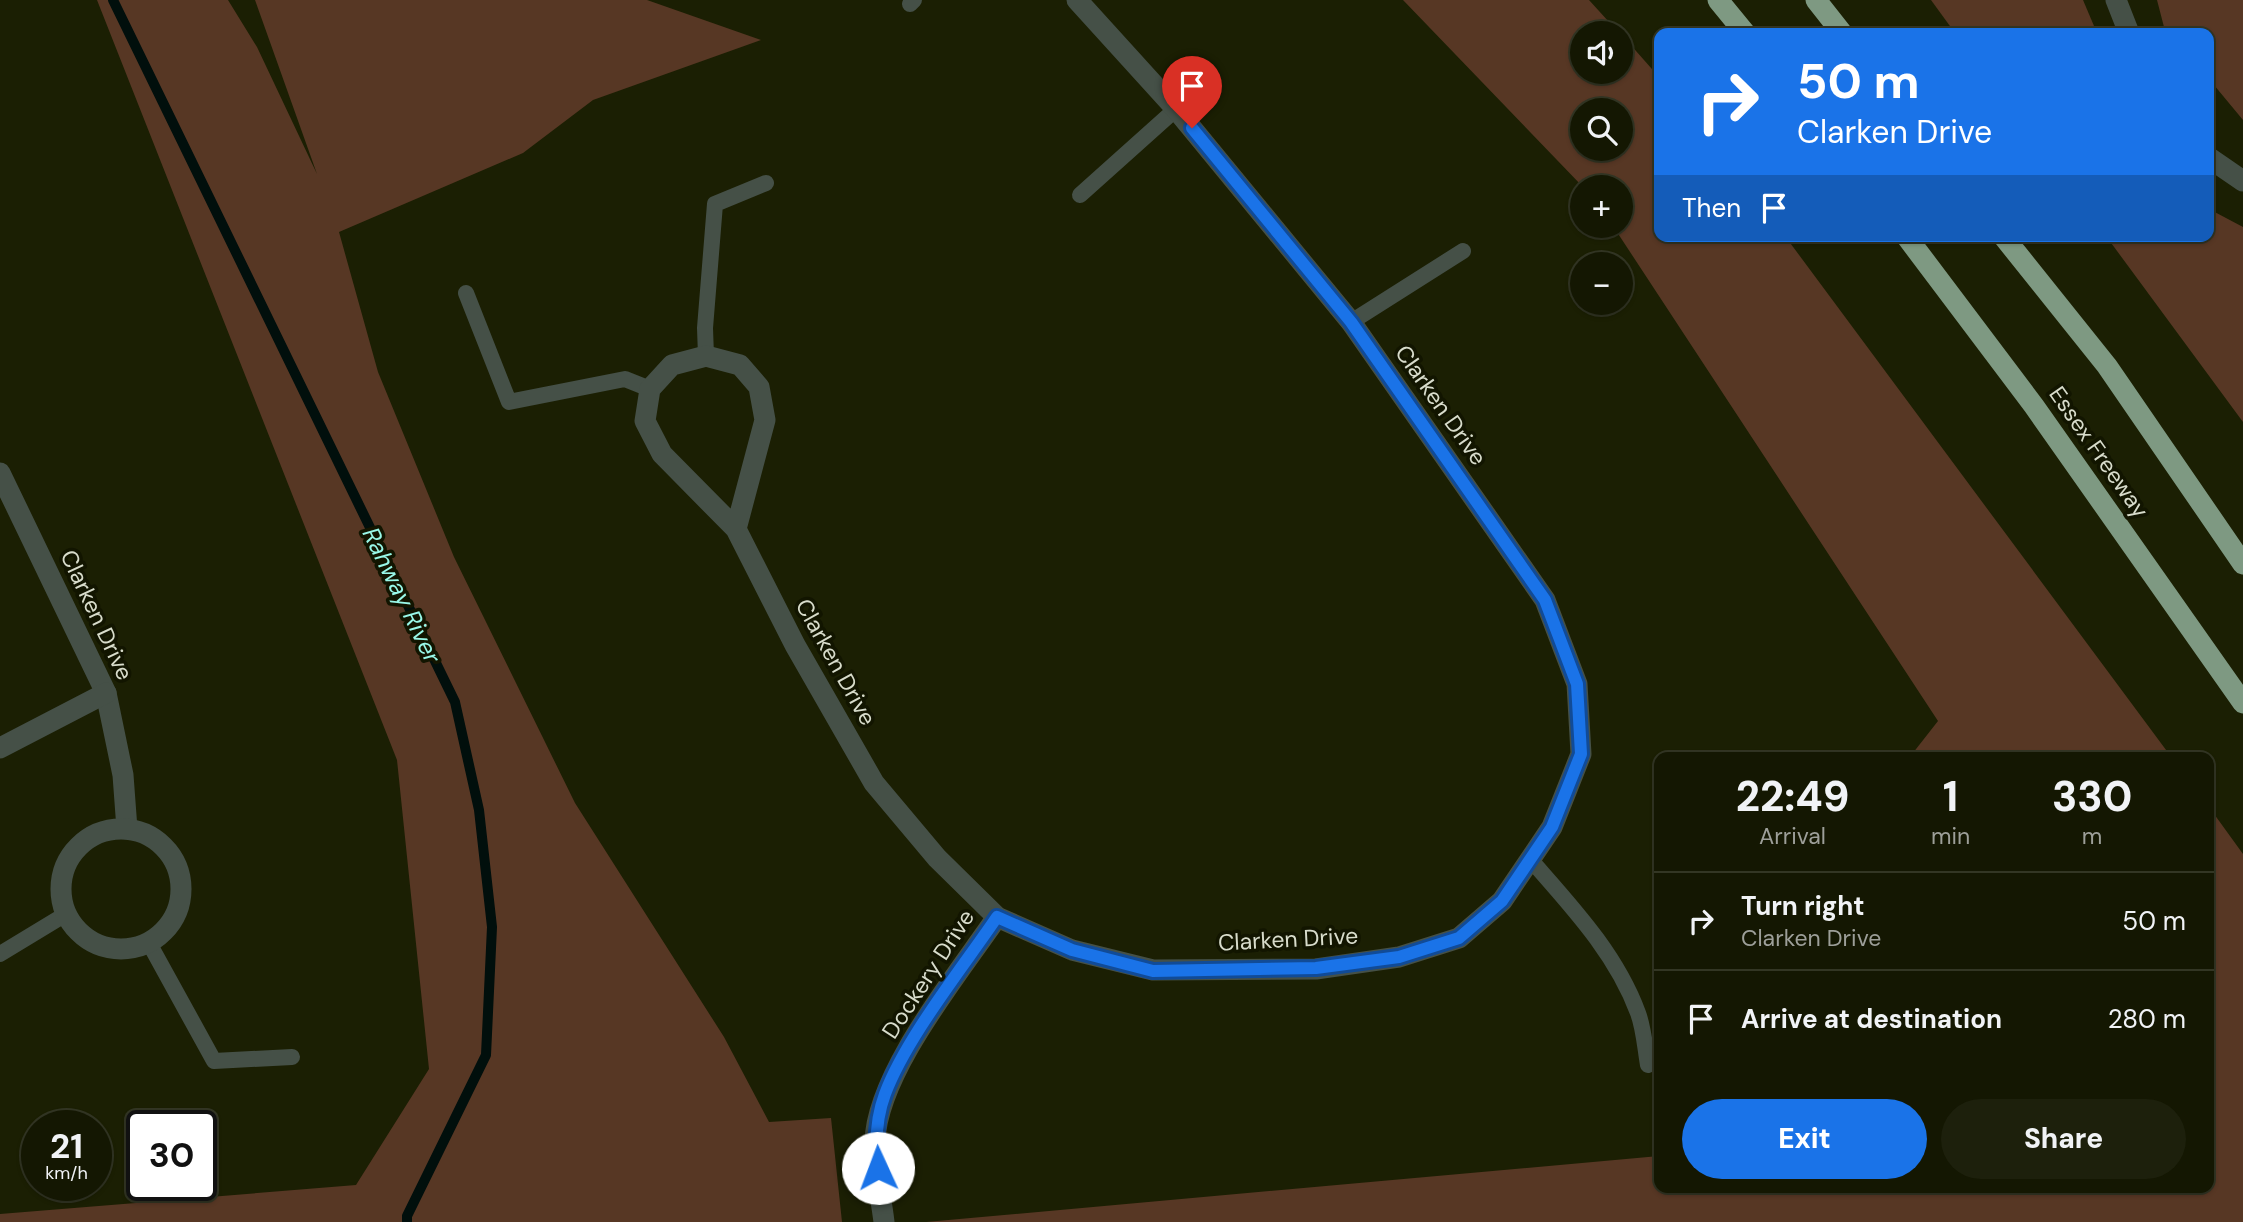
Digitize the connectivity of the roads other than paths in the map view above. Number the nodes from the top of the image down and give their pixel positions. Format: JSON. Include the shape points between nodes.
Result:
{"nodes":[{"id":1,"x":1077,"y":0,"type":"edge"},
{"id":2,"x":1718,"y":0,"type":"edge"},
{"id":3,"x":1816,"y":0,"type":"edge"},
{"id":4,"x":2116,"y":0,"type":"edge"},
{"id":5,"x":1741,"y":28,"type":"edge"},
{"id":6,"x":1838,"y":28,"type":"edge"},
{"id":7,"x":2127,"y":28,"type":"edge"},
{"id":8,"x":1176,"y":108,"type":"junction"},
{"id":9,"x":2214,"y":161,"type":"edge"},
{"id":10,"x":2243,"y":181,"type":"edge"},
{"id":11,"x":766,"y":183,"type":"dead end"},
{"id":12,"x":1080,"y":195,"type":"dead end"},
{"id":13,"x":1911,"y":242,"type":"edge"},
{"id":14,"x":2008,"y":242,"type":"edge"},
{"id":15,"x":1463,"y":251,"type":"dead end"},
{"id":16,"x":466,"y":293,"type":"dead end"},
{"id":17,"x":1351,"y":322,"type":"junction"},
{"id":18,"x":706,"y":356,"type":"junction"},
{"id":19,"x":650,"y":389,"type":"junction"},
{"id":20,"x":0,"y":473,"type":"edge"},
{"id":21,"x":736,"y":529,"type":"junction"},
{"id":22,"x":2243,"y":564,"type":"edge"},
{"id":23,"x":106,"y":693,"type":"junction"},
{"id":24,"x":2243,"y":703,"type":"edge"},
{"id":25,"x":0,"y":748,"type":"edge"},
{"id":26,"x":127,"y":829,"type":"junction"},
{"id":27,"x":1530,"y":859,"type":"junction"},
{"id":28,"x":66,"y":914,"type":"junction"},
{"id":29,"x":997,"y":917,"type":"junction"},
{"id":30,"x":149,"y":943,"type":"junction"},
{"id":31,"x":0,"y":954,"type":"edge"},
{"id":32,"x":292,"y":1057,"type":"dead end"},
{"id":33,"x":1648,"y":1065,"type":"dead end"},
{"id":34,"x":884,"y":1222,"type":"edge"}],
"edges":[{"from":1,"to":8,"type":"street","name":"Clarken Drive"},
{"from":2,"to":5,"type":"highway"},
{"from":3,"to":6,"type":"highway"},
{"from":4,"to":7,"type":"street"},
{"from":8,"to":12,"type":"lane"},
{"from":8,"to":17,"type":"street","name":"Clarken Drive"},
{"from":9,"to":10,"type":"street"},
{"from":11,"to":18,"type":"lane","via":[[715,204]]},
{"from":13,"to":24,"type":"highway","name":"Essex Freeway","via":[[2034,406]]},
{"from":14,"to":22,"type":"highway","via":[[2107,366]]},
{"from":15,"to":17,"type":"lane"},
{"from":16,"to":19,"type":"lane","via":[[509,402],[625,379]]},
{"from":17,"to":27,"type":"street","name":"Clarken Drive","via":[[1545,600],[1577,684],[1581,754],[1552,827]]},
{"from":18,"to":19,"type":"street","via":[[672,365]]},
{"from":18,"to":21,"type":"street","via":[[740,365],[759,387],[765,419]]},
{"from":19,"to":21,"type":"street","name":"Clarken Drive","via":[[645,421],[662,454]]},
{"from":20,"to":23,"type":"street","name":"Clarken Drive"},
{"from":21,"to":29,"type":"street","name":"Clarken Drive","via":[[795,645],[874,783],[937,858]]},
{"from":23,"to":25,"type":"street"},
{"from":23,"to":26,"type":"street","name":"Clarken Drive","via":[[123,775]]},
{"from":26,"to":28,"type":"street","via":[[92,835],[72,854],[61,878]]},
{"from":26,"to":30,"type":"street","via":[[162,845],[181,878],[175,916]]},
{"from":27,"to":29,"type":"street","name":"Clarken Drive","via":[[1502,901],[1459,938],[1399,957],[1316,968],[1153,971],[1072,950]]},
{"from":27,"to":33,"type":"lane","via":[[1616,965],[1639,1014]]},
{"from":28,"to":30,"type":"street","via":[[76,930],[111,949]]},
{"from":28,"to":31,"type":"lane"},
{"from":29,"to":34,"type":"street","name":"Dockery Drive","via":[[912,1042],[885,1094],[874,1141]]},
{"from":30,"to":32,"type":"lane","via":[[214,1062]]}]}
